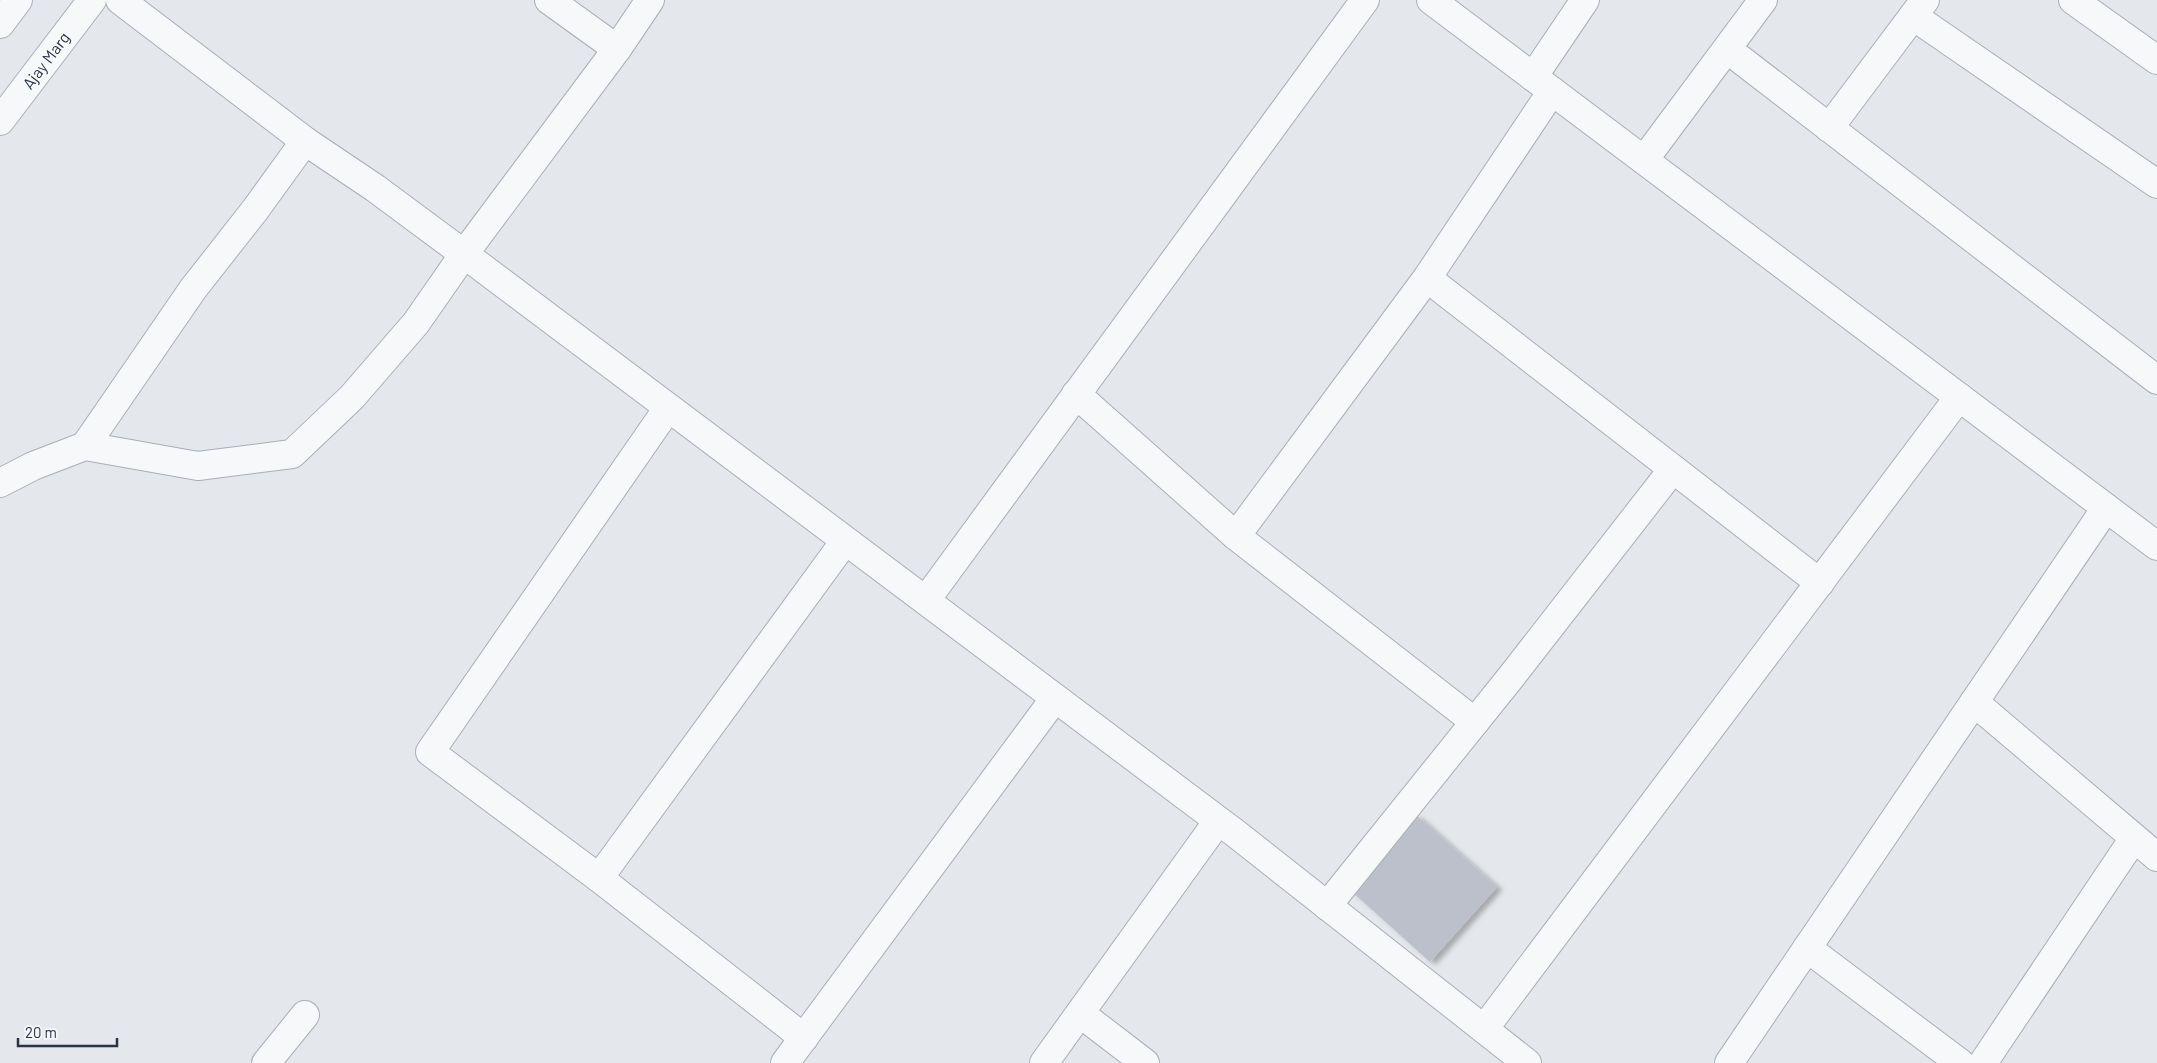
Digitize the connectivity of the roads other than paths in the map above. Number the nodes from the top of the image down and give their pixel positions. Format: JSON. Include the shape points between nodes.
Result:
{"nodes":[{"id":1,"x":18,"y":0,"type":"edge"},
{"id":2,"x":92,"y":0,"type":"edge"},
{"id":3,"x":120,"y":0,"type":"edge"},
{"id":4,"x":549,"y":0,"type":"edge"},
{"id":5,"x":650,"y":0,"type":"edge"},
{"id":6,"x":1366,"y":0,"type":"edge"},
{"id":7,"x":1431,"y":0,"type":"edge"},
{"id":8,"x":1585,"y":0,"type":"edge"},
{"id":9,"x":1763,"y":0,"type":"edge"},
{"id":10,"x":2073,"y":0,"type":"edge"},
{"id":11,"x":1919,"y":8,"type":"edge"},
{"id":12,"x":0,"y":24,"type":"edge"},
{"id":13,"x":617,"y":49,"type":"junction"},
{"id":14,"x":1727,"y":49,"type":"junction"},
{"id":15,"x":2154,"y":51,"type":"edge"},
{"id":16,"x":1542,"y":84,"type":"junction"},
{"id":17,"x":0,"y":121,"type":"edge"},
{"id":18,"x":1829,"y":128,"type":"junction"},
{"id":19,"x":305,"y":141,"type":"junction"},
{"id":20,"x":1644,"y":160,"type":"junction"},
{"id":21,"x":2157,"y":184,"type":"edge"},
{"id":22,"x":464,"y":254,"type":"junction"},
{"id":23,"x":1427,"y":278,"type":"junction"},
{"id":24,"x":2156,"y":376,"type":"edge"},
{"id":25,"x":1076,"y":394,"type":"junction"},
{"id":26,"x":1959,"y":397,"type":"junction"},
{"id":27,"x":668,"y":408,"type":"junction"},
{"id":28,"x":85,"y":446,"type":"junction"},
{"id":29,"x":1673,"y":469,"type":"junction"},
{"id":30,"x":0,"y":483,"type":"edge"},
{"id":31,"x":2106,"y":508,"type":"junction"},
{"id":32,"x":1236,"y":536,"type":"junction"},
{"id":33,"x":845,"y":541,"type":"junction"},
{"id":34,"x":2157,"y":546,"type":"edge"},
{"id":35,"x":1820,"y":583,"type":"junction"},
{"id":36,"x":926,"y":600,"type":"junction"},
{"id":37,"x":1056,"y":698,"type":"junction"},
{"id":38,"x":1974,"y":702,"type":"junction"},
{"id":39,"x":1475,"y":722,"type":"junction"},
{"id":40,"x":1218,"y":821,"type":"junction"},
{"id":41,"x":2134,"y":838,"type":"junction"},
{"id":42,"x":2157,"y":857,"type":"edge"},
{"id":43,"x":599,"y":878,"type":"junction"},
{"id":44,"x":1327,"y":906,"type":"junction"},
{"id":45,"x":1807,"y":948,"type":"junction"},
{"id":46,"x":1081,"y":1014,"type":"junction"},
{"id":47,"x":305,"y":1016,"type":"dead end"},
{"id":48,"x":1484,"y":1029,"type":"junction"},
{"id":49,"x":804,"y":1038,"type":"junction"},
{"id":50,"x":266,"y":1063,"type":"edge"},
{"id":51,"x":785,"y":1063,"type":"edge"},
{"id":52,"x":1044,"y":1063,"type":"edge"},
{"id":53,"x":1145,"y":1063,"type":"edge"},
{"id":54,"x":1527,"y":1063,"type":"edge"},
{"id":55,"x":1729,"y":1063,"type":"edge"},
{"id":56,"x":1960,"y":1063,"type":"edge"},
{"id":57,"x":1983,"y":1063,"type":"edge"}],
"edges":[{"from":1,"to":12,"type":"street"},
{"from":2,"to":17,"type":"street","name":"Ajay Marg"},
{"from":3,"to":19,"type":"street"},
{"from":4,"to":13,"type":"street"},
{"from":5,"to":13,"type":"street"},
{"from":6,"to":25,"type":"street"},
{"from":7,"to":16,"type":"street"},
{"from":8,"to":16,"type":"street"},
{"from":9,"to":14,"type":"street"},
{"from":10,"to":15,"type":"street"},
{"from":11,"to":18,"type":"street"},
{"from":11,"to":21,"type":"street"},
{"from":13,"to":22,"type":"street"},
{"from":14,"to":18,"type":"street"},
{"from":14,"to":20,"type":"street"},
{"from":16,"to":20,"type":"street"},
{"from":16,"to":23,"type":"street"},
{"from":18,"to":24,"type":"street"},
{"from":19,"to":22,"type":"street"},
{"from":19,"to":28,"type":"street","via":[[193,289]]},
{"from":20,"to":26,"type":"street"},
{"from":22,"to":27,"type":"street"},
{"from":22,"to":28,"type":"street","via":[[416,323],[352,397],[292,454],[198,466]]},
{"from":23,"to":29,"type":"street"},
{"from":23,"to":32,"type":"street"},
{"from":25,"to":32,"type":"street"},
{"from":25,"to":36,"type":"street"},
{"from":26,"to":31,"type":"street"},
{"from":26,"to":35,"type":"street"},
{"from":27,"to":33,"type":"street"},
{"from":27,"to":43,"type":"street","via":[[430,752]]},
{"from":28,"to":30,"type":"street"},
{"from":29,"to":35,"type":"street"},
{"from":29,"to":39,"type":"street"},
{"from":31,"to":34,"type":"street"},
{"from":31,"to":38,"type":"street"},
{"from":32,"to":39,"type":"street"},
{"from":33,"to":36,"type":"street"},
{"from":33,"to":43,"type":"street"},
{"from":35,"to":48,"type":"street"},
{"from":36,"to":37,"type":"street"},
{"from":37,"to":40,"type":"street"},
{"from":37,"to":49,"type":"street"},
{"from":38,"to":41,"type":"street"},
{"from":38,"to":45,"type":"street"},
{"from":39,"to":44,"type":"street"},
{"from":40,"to":44,"type":"street"},
{"from":40,"to":46,"type":"street"},
{"from":41,"to":42,"type":"street"},
{"from":41,"to":57,"type":"street"},
{"from":43,"to":49,"type":"street"},
{"from":44,"to":48,"type":"street"},
{"from":45,"to":55,"type":"street"},
{"from":45,"to":56,"type":"street"},
{"from":46,"to":52,"type":"street"},
{"from":46,"to":53,"type":"street"},
{"from":47,"to":50,"type":"street"},
{"from":48,"to":54,"type":"street"},
{"from":49,"to":51,"type":"street"}]}
